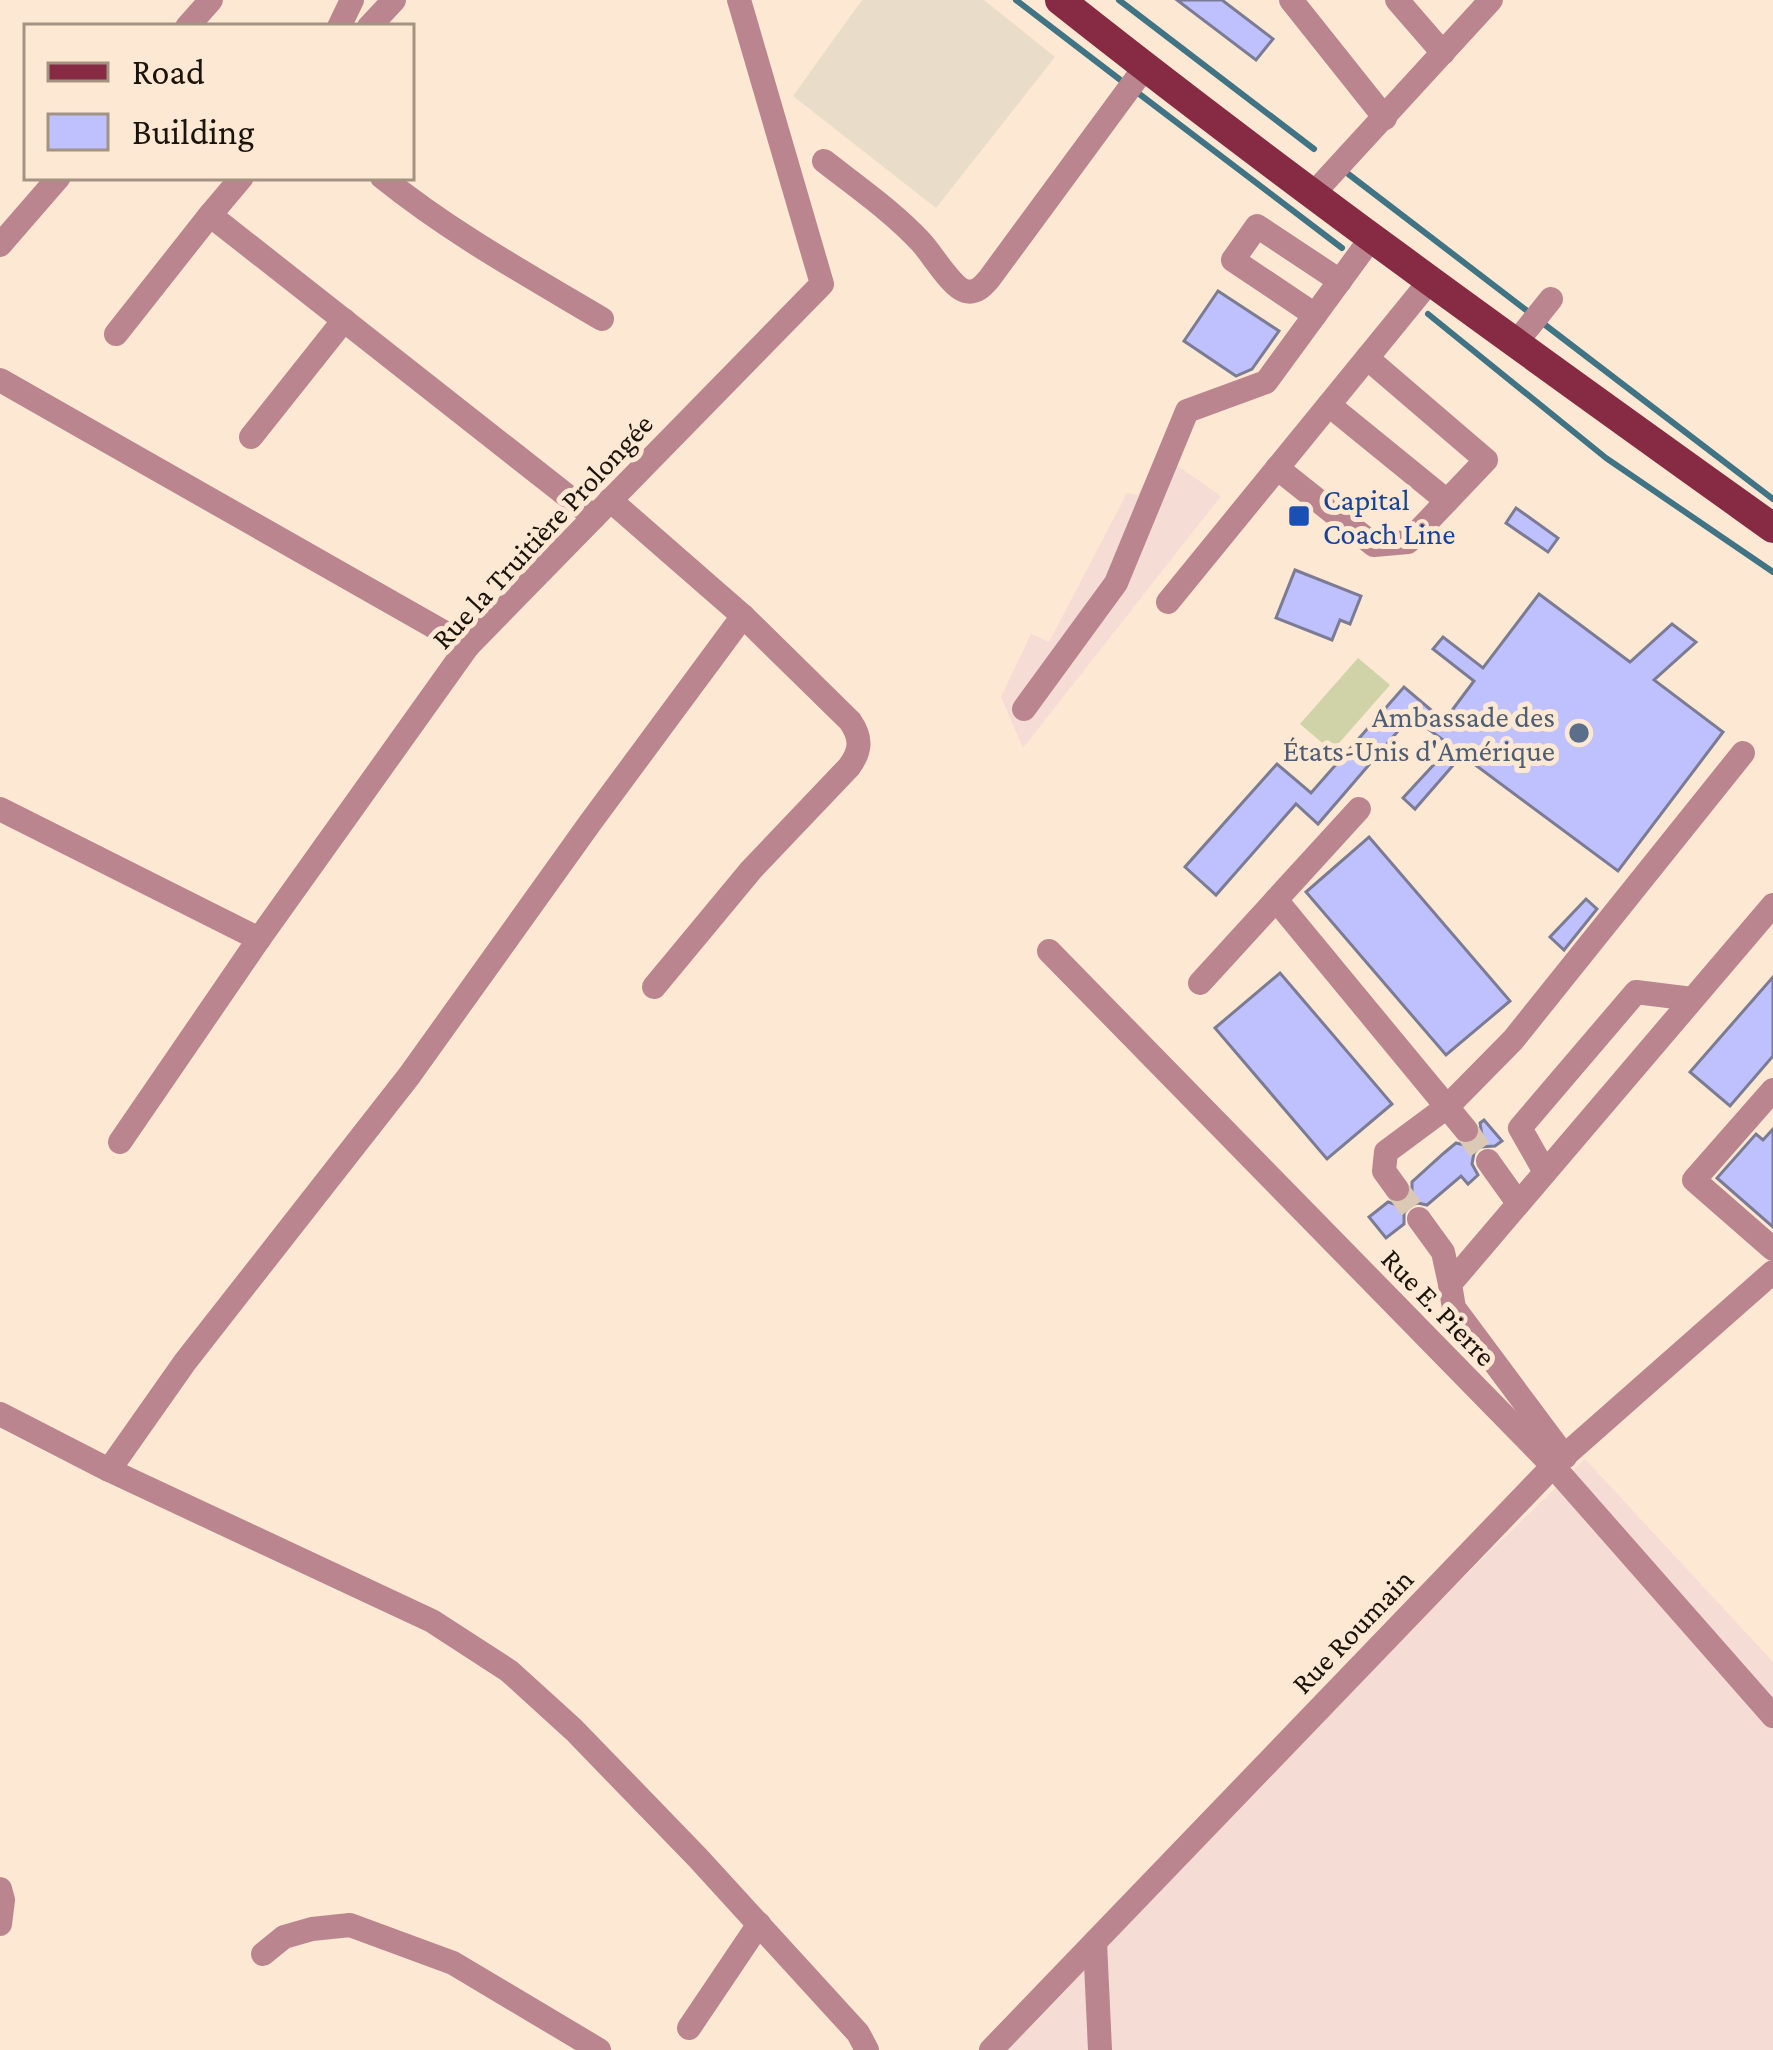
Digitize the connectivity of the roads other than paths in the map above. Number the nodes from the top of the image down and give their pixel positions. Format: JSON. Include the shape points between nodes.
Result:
{"nodes":[{"id":1,"x":211,"y":0,"type":"edge"},
{"id":2,"x":394,"y":0,"type":"edge"},
{"id":3,"x":739,"y":0,"type":"edge"},
{"id":4,"x":1060,"y":0,"type":"edge"},
{"id":5,"x":1291,"y":0,"type":"edge"},
{"id":6,"x":1397,"y":0,"type":"edge"},
{"id":7,"x":1491,"y":0,"type":"edge"},
{"id":8,"x":191,"y":24,"type":"edge"},
{"id":9,"x":372,"y":24,"type":"edge"},
{"id":10,"x":1443,"y":53,"type":"junction"},
{"id":11,"x":1144,"y":67,"type":"junction"},
{"id":12,"x":1384,"y":118,"type":"junction"},
{"id":13,"x":824,"y":160,"type":"dead end"},
{"id":14,"x":55,"y":180,"type":"edge"},
{"id":15,"x":239,"y":180,"type":"edge"},
{"id":16,"x":386,"y":180,"type":"edge"},
{"id":17,"x":1313,"y":194,"type":"junction"},
{"id":18,"x":210,"y":214,"type":"junction"},
{"id":19,"x":1372,"y":237,"type":"junction"},
{"id":20,"x":0,"y":245,"type":"edge"},
{"id":21,"x":1340,"y":281,"type":"junction"},
{"id":22,"x":1429,"y":282,"type":"junction"},
{"id":23,"x":1551,"y":299,"type":"dead end"},
{"id":24,"x":1315,"y":315,"type":"junction"},
{"id":25,"x":602,"y":319,"type":"dead end"},
{"id":26,"x":344,"y":320,"type":"junction"},
{"id":27,"x":116,"y":334,"type":"dead end"},
{"id":28,"x":1515,"y":344,"type":"junction"},
{"id":29,"x":1367,"y":358,"type":"junction"},
{"id":30,"x":0,"y":380,"type":"edge"},
{"id":31,"x":1329,"y":405,"type":"junction"},
{"id":32,"x":250,"y":437,"type":"dead end"},
{"id":33,"x":1277,"y":468,"type":"junction"},
{"id":34,"x":1447,"y":502,"type":"junction"},
{"id":35,"x":602,"y":508,"type":"junction"},
{"id":36,"x":1773,"y":528,"type":"edge"},
{"id":37,"x":1168,"y":602,"type":"dead end"},
{"id":38,"x":743,"y":616,"type":"junction"},
{"id":39,"x":468,"y":646,"type":"junction"},
{"id":40,"x":1024,"y":709,"type":"dead end"},
{"id":41,"x":1743,"y":753,"type":"dead end"},
{"id":42,"x":0,"y":809,"type":"edge"},
{"id":43,"x":1359,"y":809,"type":"dead end"},
{"id":44,"x":1276,"y":900,"type":"junction"},
{"id":45,"x":1773,"y":905,"type":"edge"},
{"id":46,"x":259,"y":939,"type":"junction"},
{"id":47,"x":1049,"y":951,"type":"dead end"},
{"id":48,"x":1200,"y":982,"type":"dead end"},
{"id":49,"x":654,"y":987,"type":"dead end"},
{"id":50,"x":1692,"y":999,"type":"junction"},
{"id":51,"x":1773,"y":1090,"type":"edge"},
{"id":52,"x":1448,"y":1106,"type":"junction"},
{"id":53,"x":1466,"y":1130,"type":"tunnel mouth"},
{"id":54,"x":120,"y":1142,"type":"dead end"},
{"id":55,"x":1488,"y":1161,"type":"tunnel mouth"},
{"id":56,"x":1545,"y":1172,"type":"junction"},
{"id":57,"x":1397,"y":1189,"type":"tunnel mouth"},
{"id":58,"x":1518,"y":1203,"type":"junction"},
{"id":59,"x":1419,"y":1219,"type":"tunnel mouth"},
{"id":60,"x":1773,"y":1249,"type":"edge"},
{"id":61,"x":1443,"y":1252,"type":"junction"},
{"id":62,"x":1474,"y":1255,"type":"junction"},
{"id":63,"x":1773,"y":1272,"type":"edge"},
{"id":64,"x":1450,"y":1284,"type":"junction"},
{"id":65,"x":0,"y":1414,"type":"edge"},
{"id":66,"x":1559,"y":1461,"type":"junction"},
{"id":67,"x":109,"y":1470,"type":"junction"},
{"id":68,"x":1773,"y":1716,"type":"edge"},
{"id":69,"x":0,"y":1889,"type":"edge"},
{"id":70,"x":0,"y":1924,"type":"edge"},
{"id":71,"x":759,"y":1924,"type":"junction"},
{"id":72,"x":1095,"y":1942,"type":"junction"},
{"id":73,"x":263,"y":1954,"type":"dead end"},
{"id":74,"x":689,"y":2027,"type":"dead end"},
{"id":75,"x":598,"y":2050,"type":"edge"},
{"id":76,"x":867,"y":2050,"type":"edge"},
{"id":77,"x":991,"y":2050,"type":"edge"},
{"id":78,"x":1100,"y":2050,"type":"edge"}],
"edges":[{"from":1,"to":8,"type":"street"},
{"from":2,"to":9,"type":"street"},
{"from":3,"to":35,"type":"street","name":"Rue la Truitière Prolongée","via":[[822,284]]},
{"from":4,"to":11,"type":"main road"},
{"from":5,"to":12,"type":"street"},
{"from":6,"to":10,"type":"street"},
{"from":7,"to":10,"type":"street"},
{"from":10,"to":12,"type":"street"},
{"from":11,"to":13,"type":"street","via":[[973,291],[956,285],[919,240]]},
{"from":11,"to":17,"type":"main road"},
{"from":12,"to":17,"type":"street"},
{"from":14,"to":20,"type":"street"},
{"from":15,"to":18,"type":"street"},
{"from":16,"to":25,"type":"street"},
{"from":17,"to":19,"type":"main road"},
{"from":18,"to":26,"type":"street"},
{"from":18,"to":27,"type":"street"},
{"from":19,"to":21,"type":"street"},
{"from":19,"to":22,"type":"main road"},
{"from":21,"to":24,"type":"street"},
{"from":21,"to":24,"type":"street","via":[[1257,226],[1233,260]]},
{"from":22,"to":28,"type":"main road"},
{"from":22,"to":29,"type":"street"},
{"from":23,"to":28,"type":"street"},
{"from":24,"to":40,"type":"street","via":[[1266,382],[1187,411],[1116,583]]},
{"from":26,"to":32,"type":"street"},
{"from":26,"to":35,"type":"street"},
{"from":28,"to":36,"type":"main road"},
{"from":29,"to":31,"type":"street"},
{"from":29,"to":34,"type":"street","via":[[1486,460]]},
{"from":30,"to":39,"type":"street"},
{"from":31,"to":33,"type":"street"},
{"from":31,"to":34,"type":"street"},
{"from":33,"to":34,"type":"street","via":[[1374,545],[1408,542]]},
{"from":33,"to":37,"type":"street"},
{"from":35,"to":38,"type":"street"},
{"from":35,"to":39,"type":"street","name":"Rue la Truitière Prolongée"},
{"from":38,"to":49,"type":"street","via":[[850,721],[860,744]]},
{"from":38,"to":67,"type":"street","via":[[409,1076]]},
{"from":39,"to":46,"type":"street","name":"Rue la Truitière Prolongée"},
{"from":41,"to":52,"type":"street","via":[[1513,1040]]},
{"from":42,"to":46,"type":"street"},
{"from":43,"to":44,"type":"street"},
{"from":44,"to":48,"type":"street"},
{"from":44,"to":52,"type":"street"},
{"from":45,"to":50,"type":"street"},
{"from":46,"to":54,"type":"street","name":"Rue la Truitière Prolongée"},
{"from":47,"to":66,"type":"street","name":"Rue E. Pierre"},
{"from":50,"to":56,"type":"street"},
{"from":50,"to":56,"type":"street","via":[[1636,992],[1520,1128]]},
{"from":51,"to":60,"type":"street","via":[[1694,1180]]},
{"from":52,"to":53,"type":"street"},
{"from":52,"to":57,"type":"street","via":[[1386,1152],[1384,1171]]},
{"from":55,"to":58,"type":"street"},
{"from":56,"to":58,"type":"street"},
{"from":58,"to":62,"type":"street"},
{"from":59,"to":61,"type":"street"},
{"from":61,"to":62,"type":"street"},
{"from":61,"to":64,"type":"street"},
{"from":62,"to":64,"type":"street"},
{"from":63,"to":66,"type":"street","name":"Rue Roumain"},
{"from":64,"to":66,"type":"street","via":[[1454,1308]]},
{"from":65,"to":67,"type":"street"},
{"from":66,"to":68,"type":"street","name":"Rue E. Pierre"},
{"from":66,"to":72,"type":"street","name":"Rue Roumain"},
{"from":67,"to":71,"type":"street","via":[[431,1622],[509,1671]]},
{"from":69,"to":70,"type":"street"},
{"from":71,"to":74,"type":"street"},
{"from":71,"to":76,"type":"street"},
{"from":72,"to":77,"type":"street","name":"Rue Roumain"},
{"from":72,"to":78,"type":"street"},
{"from":73,"to":75,"type":"street","via":[[284,1937],[350,1925],[453,1963]]}]}
